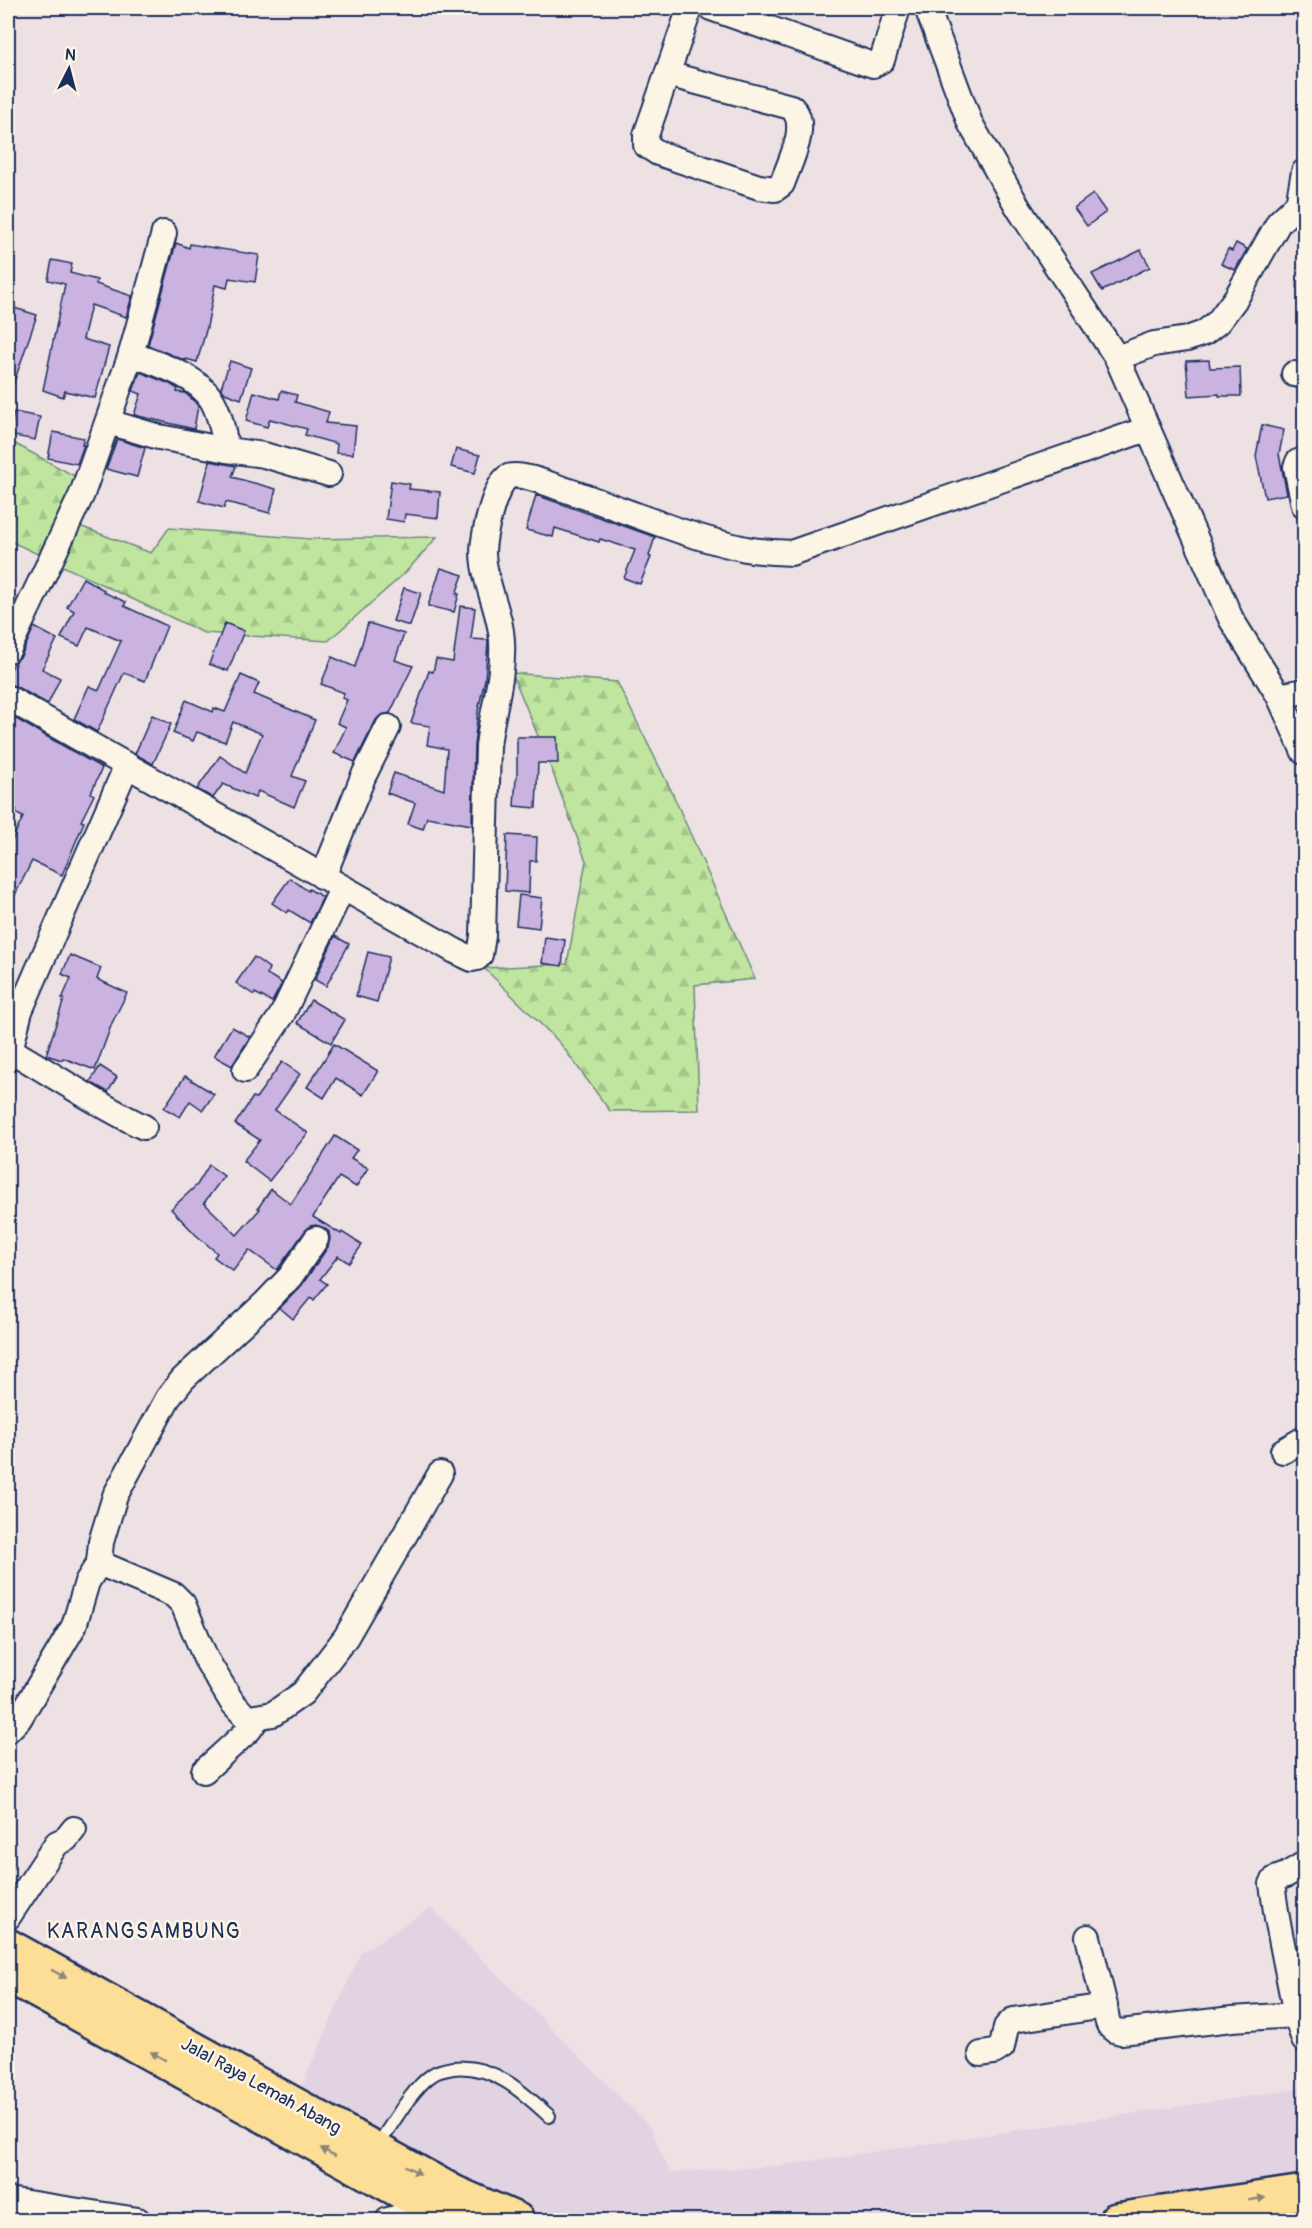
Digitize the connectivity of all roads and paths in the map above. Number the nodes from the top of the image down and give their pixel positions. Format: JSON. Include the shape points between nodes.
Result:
{"nodes":[{"id":1,"x":690,"y":8,"type":"edge"},
{"id":2,"x":711,"y":8,"type":"edge"},
{"id":3,"x":898,"y":8,"type":"edge"},
{"id":4,"x":927,"y":8,"type":"edge"},
{"id":5,"x":667,"y":74,"type":"junction"},
{"id":6,"x":1305,"y":172,"type":"edge"},
{"id":7,"x":1301,"y":204,"type":"edge"},
{"id":8,"x":164,"y":233,"type":"dead end"},
{"id":9,"x":131,"y":354,"type":"junction"},
{"id":10,"x":1117,"y":358,"type":"junction"},
{"id":11,"x":108,"y":422,"type":"junction"},
{"id":12,"x":1146,"y":429,"type":"junction"},
{"id":13,"x":227,"y":450,"type":"junction"},
{"id":14,"x":1305,"y":460,"type":"edge"},
{"id":15,"x":329,"y":474,"type":"dead end"},
{"id":16,"x":1305,"y":505,"type":"edge"},
{"id":17,"x":8,"y":651,"type":"edge"},
{"id":18,"x":1305,"y":691,"type":"edge"},
{"id":19,"x":1279,"y":696,"type":"junction"},
{"id":20,"x":8,"y":698,"type":"edge"},
{"id":21,"x":388,"y":727,"type":"dead end"},
{"id":22,"x":1305,"y":752,"type":"edge"},
{"id":23,"x":127,"y":765,"type":"junction"},
{"id":24,"x":333,"y":883,"type":"junction"},
{"id":25,"x":14,"y":1009,"type":"edge"},
{"id":26,"x":9,"y":1054,"type":"edge"},
{"id":27,"x":245,"y":1070,"type":"dead end"},
{"id":28,"x":144,"y":1128,"type":"dead end"},
{"id":29,"x":316,"y":1239,"type":"dead end"},
{"id":30,"x":1305,"y":1439,"type":"edge"},
{"id":31,"x":1283,"y":1451,"type":"dead end"},
{"id":32,"x":440,"y":1474,"type":"dead end"},
{"id":33,"x":99,"y":1563,"type":"junction"},
{"id":34,"x":258,"y":1717,"type":"junction"},
{"id":35,"x":8,"y":1730,"type":"edge"},
{"id":36,"x":204,"y":1772,"type":"dead end"},
{"id":37,"x":74,"y":1829,"type":"dead end"},
{"id":38,"x":1305,"y":1864,"type":"edge"},
{"id":39,"x":8,"y":1917,"type":"edge"},
{"id":40,"x":1088,"y":1938,"type":"dead end"},
{"id":41,"x":8,"y":1946,"type":"edge"},
{"id":42,"x":8,"y":1975,"type":"edge"},
{"id":43,"x":1105,"y":2006,"type":"junction"},
{"id":44,"x":1300,"y":2014,"type":"edge"},
{"id":45,"x":1305,"y":2040,"type":"edge"},
{"id":46,"x":981,"y":2054,"type":"dead end"},
{"id":47,"x":549,"y":2116,"type":"dead end"},
{"id":48,"x":375,"y":2149,"type":"junction"},
{"id":49,"x":1305,"y":2192,"type":"edge"},
{"id":50,"x":8,"y":2200,"type":"edge"},
{"id":51,"x":418,"y":2202,"type":"junction"},
{"id":52,"x":138,"y":2220,"type":"edge"},
{"id":53,"x":388,"y":2220,"type":"edge"},
{"id":54,"x":453,"y":2220,"type":"edge"},
{"id":55,"x":517,"y":2220,"type":"edge"},
{"id":56,"x":1116,"y":2220,"type":"edge"}],
"edges":[{"from":1,"to":5,"type":"street"},
{"from":2,"to":3,"type":"street","via":[[873,65],[882,60]]},
{"from":4,"to":10,"type":"street","via":[[970,123],[1018,208]]},
{"from":5,"to":5,"type":"street","via":[[646,145],[658,153],[768,190],[782,184],[800,131],[796,111]]},
{"from":6,"to":7,"type":"street"},
{"from":7,"to":10,"type":"street","via":[[1279,222],[1218,322],[1204,333],[1154,344]]},
{"from":8,"to":9,"type":"street"},
{"from":9,"to":11,"type":"street"},
{"from":9,"to":13,"type":"street","via":[[196,383],[212,400],[220,417]]},
{"from":10,"to":12,"type":"street"},
{"from":11,"to":13,"type":"street"},
{"from":11,"to":17,"type":"street","via":[[82,494]]},
{"from":12,"to":19,"type":"street","via":[[1231,619]]},
{"from":12,"to":24,"type":"street","via":[[791,553],[749,550],[709,540],[548,484],[514,475],[506,478],[487,525],[483,554],[502,642],[501,678],[488,746],[480,955],[472,959],[455,951]]},
{"from":13,"to":15,"type":"street","via":[[264,455]]},
{"from":14,"to":16,"type":"street","via":[[1296,467]]},
{"from":18,"to":19,"type":"street"},
{"from":19,"to":22,"type":"street"},
{"from":20,"to":23,"type":"street"},
{"from":21,"to":24,"type":"street","via":[[363,777]]},
{"from":23,"to":24,"type":"street"},
{"from":23,"to":25,"type":"street"},
{"from":24,"to":27,"type":"street","via":[[282,1015]]},
{"from":25,"to":26,"type":"street"},
{"from":26,"to":28,"type":"street"},
{"from":29,"to":33,"type":"street","via":[[290,1277],[168,1398],[116,1496]]},
{"from":30,"to":31,"type":"street"},
{"from":32,"to":34,"type":"street","via":[[346,1637],[303,1694],[273,1714]]},
{"from":33,"to":34,"type":"street","via":[[174,1595],[183,1604],[206,1659],[232,1702],[244,1715]]},
{"from":33,"to":35,"type":"street","via":[[87,1582],[74,1626],[19,1719]]},
{"from":34,"to":36,"type":"street"},
{"from":37,"to":39,"type":"street","via":[[57,1843]]},
{"from":38,"to":44,"type":"street","via":[[1272,1884]]},
{"from":40,"to":43,"type":"street"},
{"from":41,"to":48,"type":"highway","name":"Jalal Raya Lemah Abang","one_way":true},
{"from":51,"to":42,"type":"highway","name":"Jalal Raya Lemah Abang","one_way":true},
{"from":43,"to":44,"type":"street","via":[[1108,2026],[1121,2032]]},
{"from":43,"to":46,"type":"street","via":[[1013,2020],[1006,2027],[1002,2047]]},
{"from":44,"to":45,"type":"street"},
{"from":47,"to":48,"type":"lane","via":[[512,2084],[468,2067],[450,2068],[433,2074],[420,2086]]},
{"from":48,"to":55,"type":"highway","name":"Jalal Raya Lemah Abang","one_way":true,"via":[[455,2193]]},
{"from":56,"to":49,"type":"highway","one_way":true},
{"from":50,"to":52,"type":"street"},
{"from":51,"to":53,"type":"street","via":[[399,2217]]},
{"from":51,"to":54,"type":"highway","name":"Jalal Raya Lemah Abang"}]}
